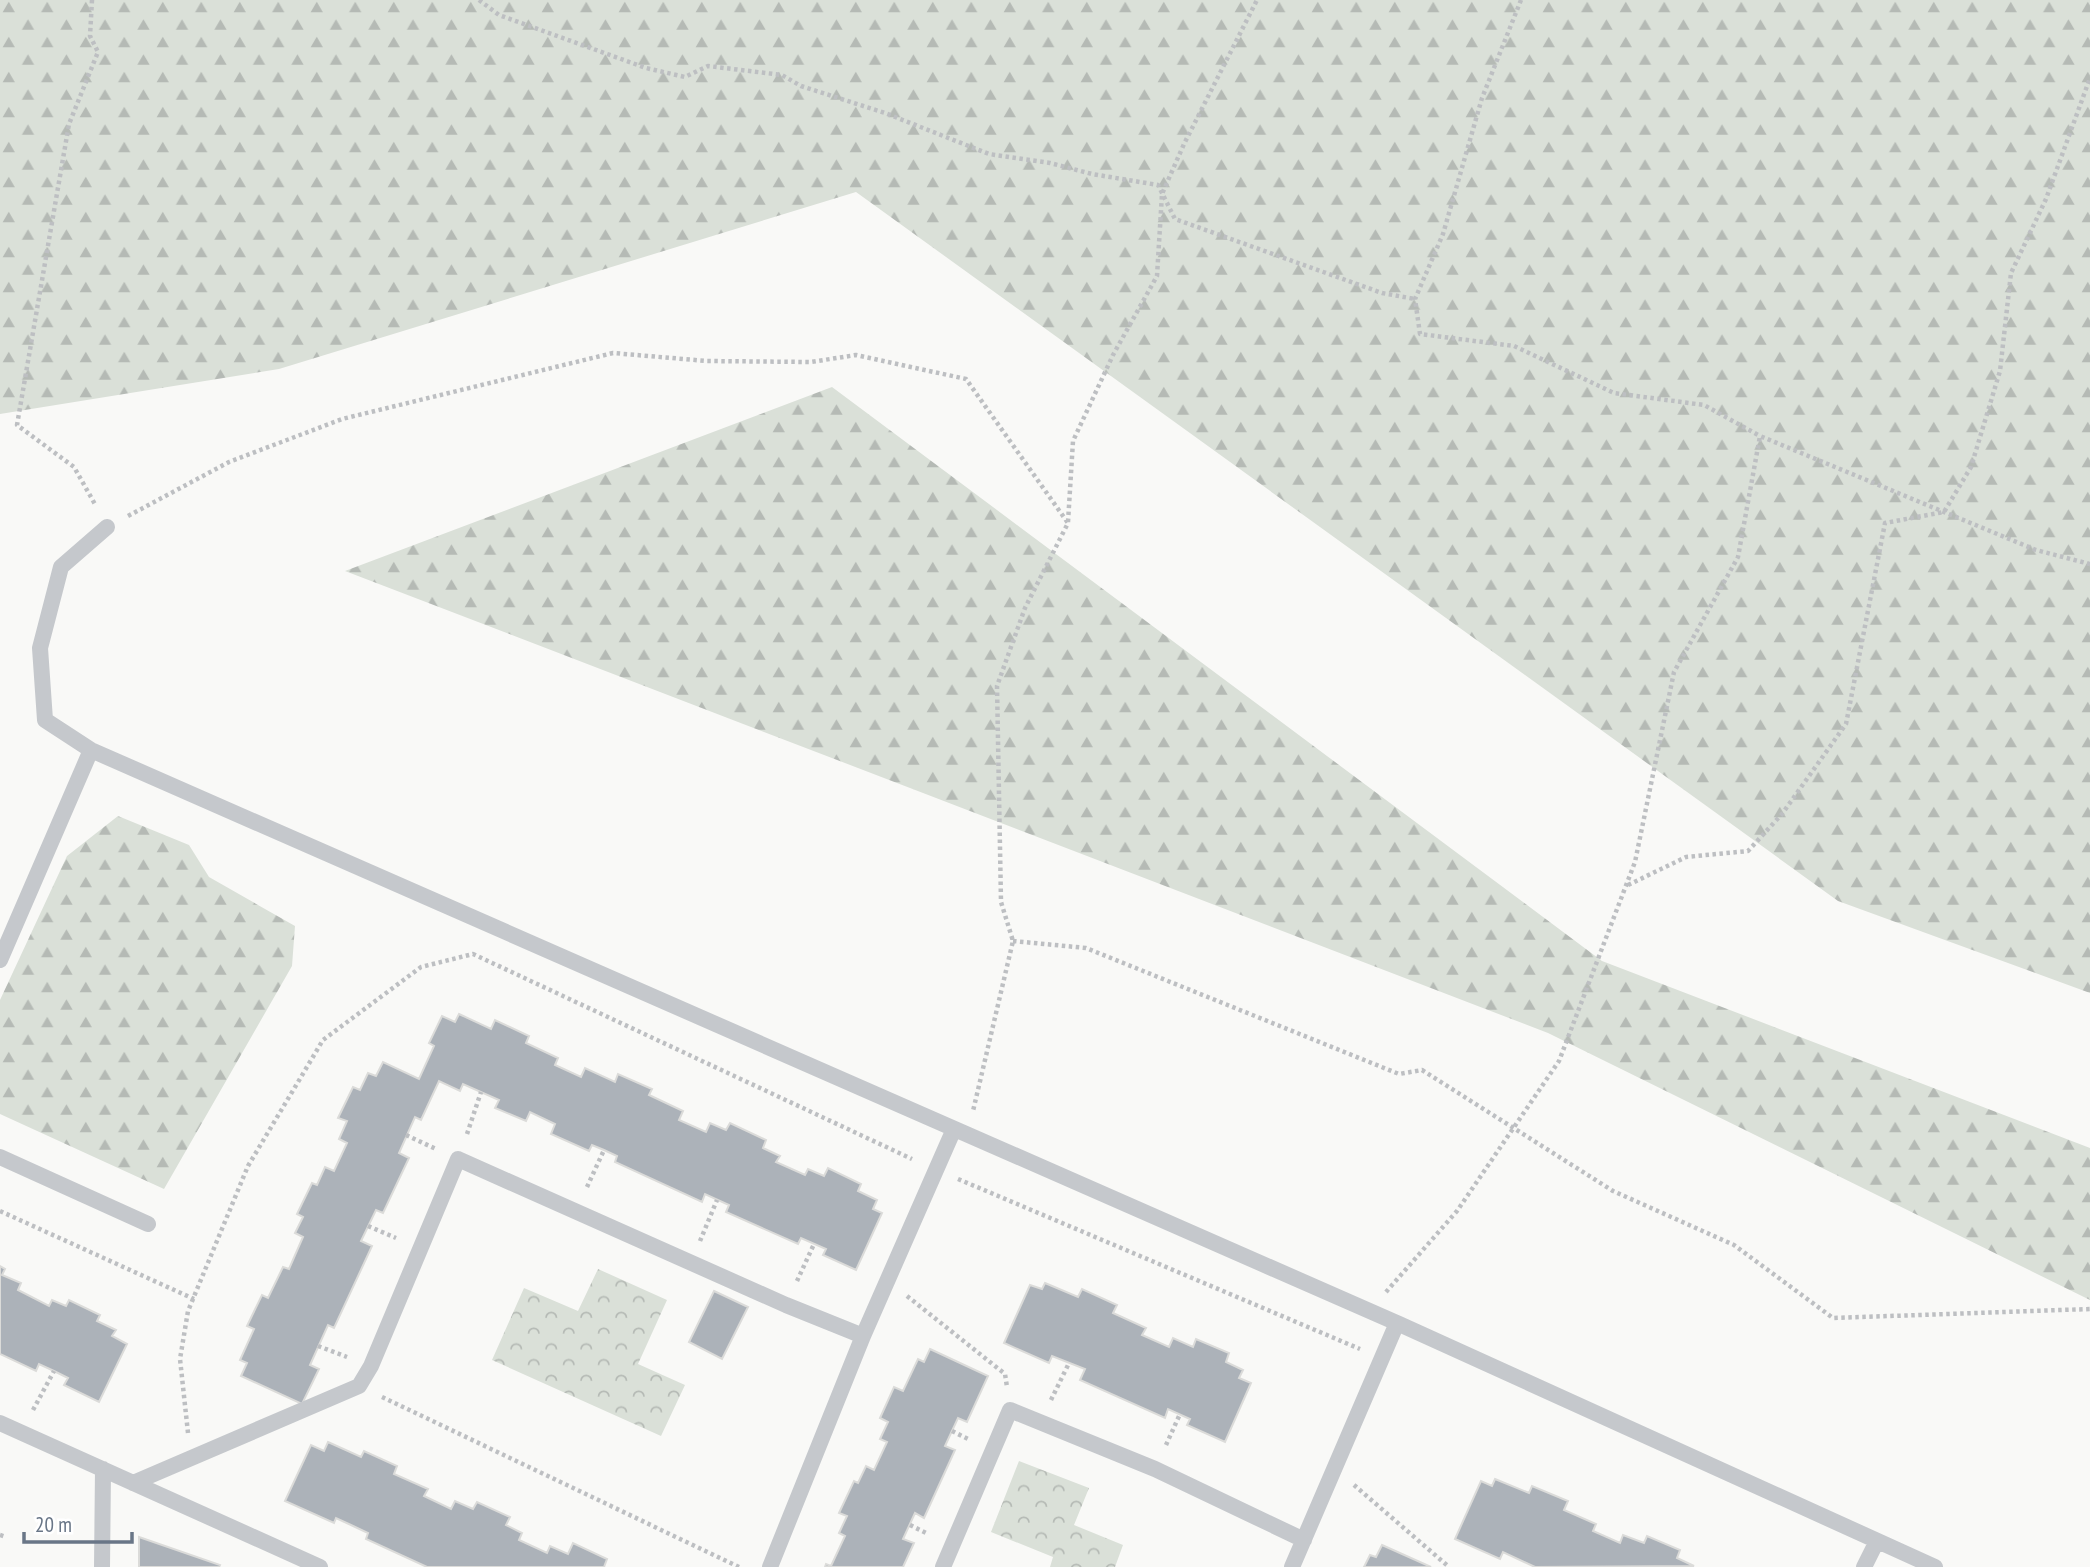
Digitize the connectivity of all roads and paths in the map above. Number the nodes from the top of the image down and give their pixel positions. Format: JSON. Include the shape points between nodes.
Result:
{"nodes":[{"id":1,"x":92,"y":0,"type":"edge"},
{"id":2,"x":479,"y":0,"type":"edge"},
{"id":3,"x":1257,"y":0,"type":"edge"},
{"id":4,"x":1521,"y":0,"type":"edge"},
{"id":5,"x":2090,"y":78,"type":"edge"},
{"id":6,"x":1162,"y":194,"type":"junction"},
{"id":7,"x":1415,"y":299,"type":"junction"},
{"id":8,"x":1760,"y":436,"type":"junction"},
{"id":9,"x":1944,"y":512,"type":"junction"},
{"id":10,"x":1068,"y":523,"type":"junction"},
{"id":11,"x":107,"y":527,"type":"junction"},
{"id":12,"x":2090,"y":564,"type":"edge"},
{"id":13,"x":91,"y":750,"type":"junction"},
{"id":14,"x":1626,"y":886,"type":"junction"},
{"id":15,"x":1013,"y":941,"type":"junction"},
{"id":16,"x":0,"y":960,"type":"edge"},
{"id":17,"x":481,"y":1092,"type":"dead end"},
{"id":18,"x":1514,"y":1128,"type":"junction"},
{"id":19,"x":960,"y":1132,"type":"junction"},
{"id":20,"x":604,"y":1150,"type":"dead end"},
{"id":21,"x":0,"y":1157,"type":"edge"},
{"id":22,"x":458,"y":1159,"type":"junction"},
{"id":23,"x":935,"y":1169,"type":"junction"},
{"id":24,"x":717,"y":1200,"type":"dead end"},
{"id":25,"x":0,"y":1211,"type":"edge"},
{"id":26,"x":576,"y":1212,"type":"junction"},
{"id":27,"x":148,"y":1224,"type":"dead end"},
{"id":28,"x":814,"y":1244,"type":"dead end"},
{"id":29,"x":691,"y":1262,"type":"junction"},
{"id":30,"x":887,"y":1280,"type":"junction"},
{"id":31,"x":194,"y":1299,"type":"junction"},
{"id":32,"x":786,"y":1305,"type":"junction"},
{"id":33,"x":2090,"y":1309,"type":"edge"},
{"id":34,"x":1370,"y":1311,"type":"junction"},
{"id":35,"x":1397,"y":1322,"type":"junction"},
{"id":36,"x":863,"y":1336,"type":"junction"},
{"id":37,"x":1382,"y":1358,"type":"junction"},
{"id":38,"x":1069,"y":1363,"type":"dead end"},
{"id":39,"x":54,"y":1371,"type":"dead end"},
{"id":40,"x":359,"y":1386,"type":"junction"},
{"id":41,"x":1010,"y":1410,"type":"junction"},
{"id":42,"x":1180,"y":1414,"type":"dead end"},
{"id":43,"x":1040,"y":1422,"type":"junction"},
{"id":44,"x":0,"y":1423,"type":"edge"},
{"id":45,"x":20,"y":1432,"type":"junction"},
{"id":46,"x":191,"y":1458,"type":"junction"},
{"id":47,"x":1335,"y":1468,"type":"junction"},
{"id":48,"x":103,"y":1469,"type":"junction"},
{"id":49,"x":1154,"y":1469,"type":"junction"},
{"id":50,"x":133,"y":1483,"type":"junction"},
{"id":51,"x":0,"y":1535,"type":"edge"},
{"id":52,"x":6,"y":1537,"type":"dead end"},
{"id":53,"x":1304,"y":1540,"type":"junction"},
{"id":54,"x":1877,"y":1541,"type":"junction"},
{"id":55,"x":102,"y":1567,"type":"edge"},
{"id":56,"x":320,"y":1567,"type":"edge"},
{"id":57,"x":739,"y":1567,"type":"edge"},
{"id":58,"x":770,"y":1567,"type":"edge"},
{"id":59,"x":943,"y":1567,"type":"edge"},
{"id":60,"x":1292,"y":1567,"type":"edge"},
{"id":61,"x":1449,"y":1567,"type":"edge"},
{"id":62,"x":1864,"y":1567,"type":"edge"},
{"id":63,"x":1935,"y":1567,"type":"edge"}],
"edges":[{"from":1,"to":11,"type":"path","via":[[90,36],[98,52],[69,124],[17,425],[74,467]]},
{"from":2,"to":6,"type":"path","via":[[499,15],[646,68],[684,76],[708,66],[782,75],[801,86],[989,154],[1157,185]]},
{"from":3,"to":6,"type":"path"},
{"from":4,"to":7,"type":"path","via":[[1482,98],[1443,234]]},
{"from":5,"to":9,"type":"path","via":[[2046,199],[2011,273],[2000,371],[1971,467]]},
{"from":6,"to":7,"type":"path","via":[[1175,219],[1382,293]]},
{"from":6,"to":10,"type":"path","via":[[1157,276],[1073,441]]},
{"from":7,"to":8,"type":"path","via":[[1420,334],[1514,346],[1614,393],[1704,405]]},
{"from":8,"to":9,"type":"path"},
{"from":8,"to":14,"type":"path","via":[[1738,557],[1674,672],[1635,862]]},
{"from":9,"to":12,"type":"path","via":[[2036,550]]},
{"from":9,"to":14,"type":"path","via":[[1885,523],[1846,724],[1782,814],[1748,851],[1686,857]]},
{"from":10,"to":11,"type":"path","via":[[965,379],[856,355],[811,362],[707,361],[613,353],[342,419],[229,462]]},
{"from":10,"to":15,"type":"path","via":[[1025,608],[997,686],[1001,902]]},
{"from":11,"to":13,"type":"lane","via":[[61,567],[40,648],[45,720]]},
{"from":13,"to":16,"type":"lane"},
{"from":13,"to":19,"type":"lane"},
{"from":14,"to":18,"type":"path","via":[[1559,1061]]},
{"from":15,"to":18,"type":"path","via":[[1086,947],[1399,1074],[1422,1070]]},
{"from":15,"to":19,"type":"path"},
{"from":17,"to":22,"type":"path"},
{"from":18,"to":33,"type":"path","via":[[1613,1191],[1734,1245],[1833,1318]]},
{"from":18,"to":34,"type":"path","via":[[1457,1211]]},
{"from":19,"to":23,"type":"lane"},
{"from":19,"to":34,"type":"lane"},
{"from":20,"to":26,"type":"path"},
{"from":21,"to":27,"type":"lane"},
{"from":22,"to":26,"type":"lane"},
{"from":22,"to":40,"type":"lane"},
{"from":23,"to":30,"type":"lane"},
{"from":23,"to":31,"type":"path","via":[[473,954],[421,967],[323,1040],[248,1166]]},
{"from":23,"to":37,"type":"path"},
{"from":24,"to":29,"type":"path"},
{"from":25,"to":31,"type":"path"},
{"from":26,"to":29,"type":"lane"},
{"from":28,"to":32,"type":"path"},
{"from":29,"to":32,"type":"lane"},
{"from":30,"to":36,"type":"lane"},
{"from":30,"to":41,"type":"path","via":[[1005,1374]]},
{"from":31,"to":46,"type":"path","via":[[180,1359]]},
{"from":32,"to":36,"type":"lane"},
{"from":34,"to":35,"type":"lane"},
{"from":35,"to":37,"type":"lane"},
{"from":35,"to":54,"type":"lane"},
{"from":36,"to":58,"type":"lane"},
{"from":37,"to":47,"type":"lane"},
{"from":38,"to":43,"type":"path"},
{"from":39,"to":45,"type":"path"},
{"from":40,"to":46,"type":"lane"},
{"from":40,"to":57,"type":"path"},
{"from":41,"to":43,"type":"lane"},
{"from":41,"to":59,"type":"lane"},
{"from":42,"to":49,"type":"path"},
{"from":43,"to":49,"type":"lane"},
{"from":44,"to":45,"type":"lane"},
{"from":45,"to":48,"type":"lane"},
{"from":46,"to":50,"type":"lane"},
{"from":47,"to":53,"type":"lane"},
{"from":47,"to":61,"type":"path"},
{"from":48,"to":50,"type":"lane"},
{"from":48,"to":55,"type":"lane"},
{"from":49,"to":53,"type":"lane"},
{"from":50,"to":56,"type":"lane"},
{"from":51,"to":52,"type":"path"},
{"from":53,"to":60,"type":"lane"},
{"from":54,"to":62,"type":"lane"},
{"from":54,"to":63,"type":"lane"}]}
